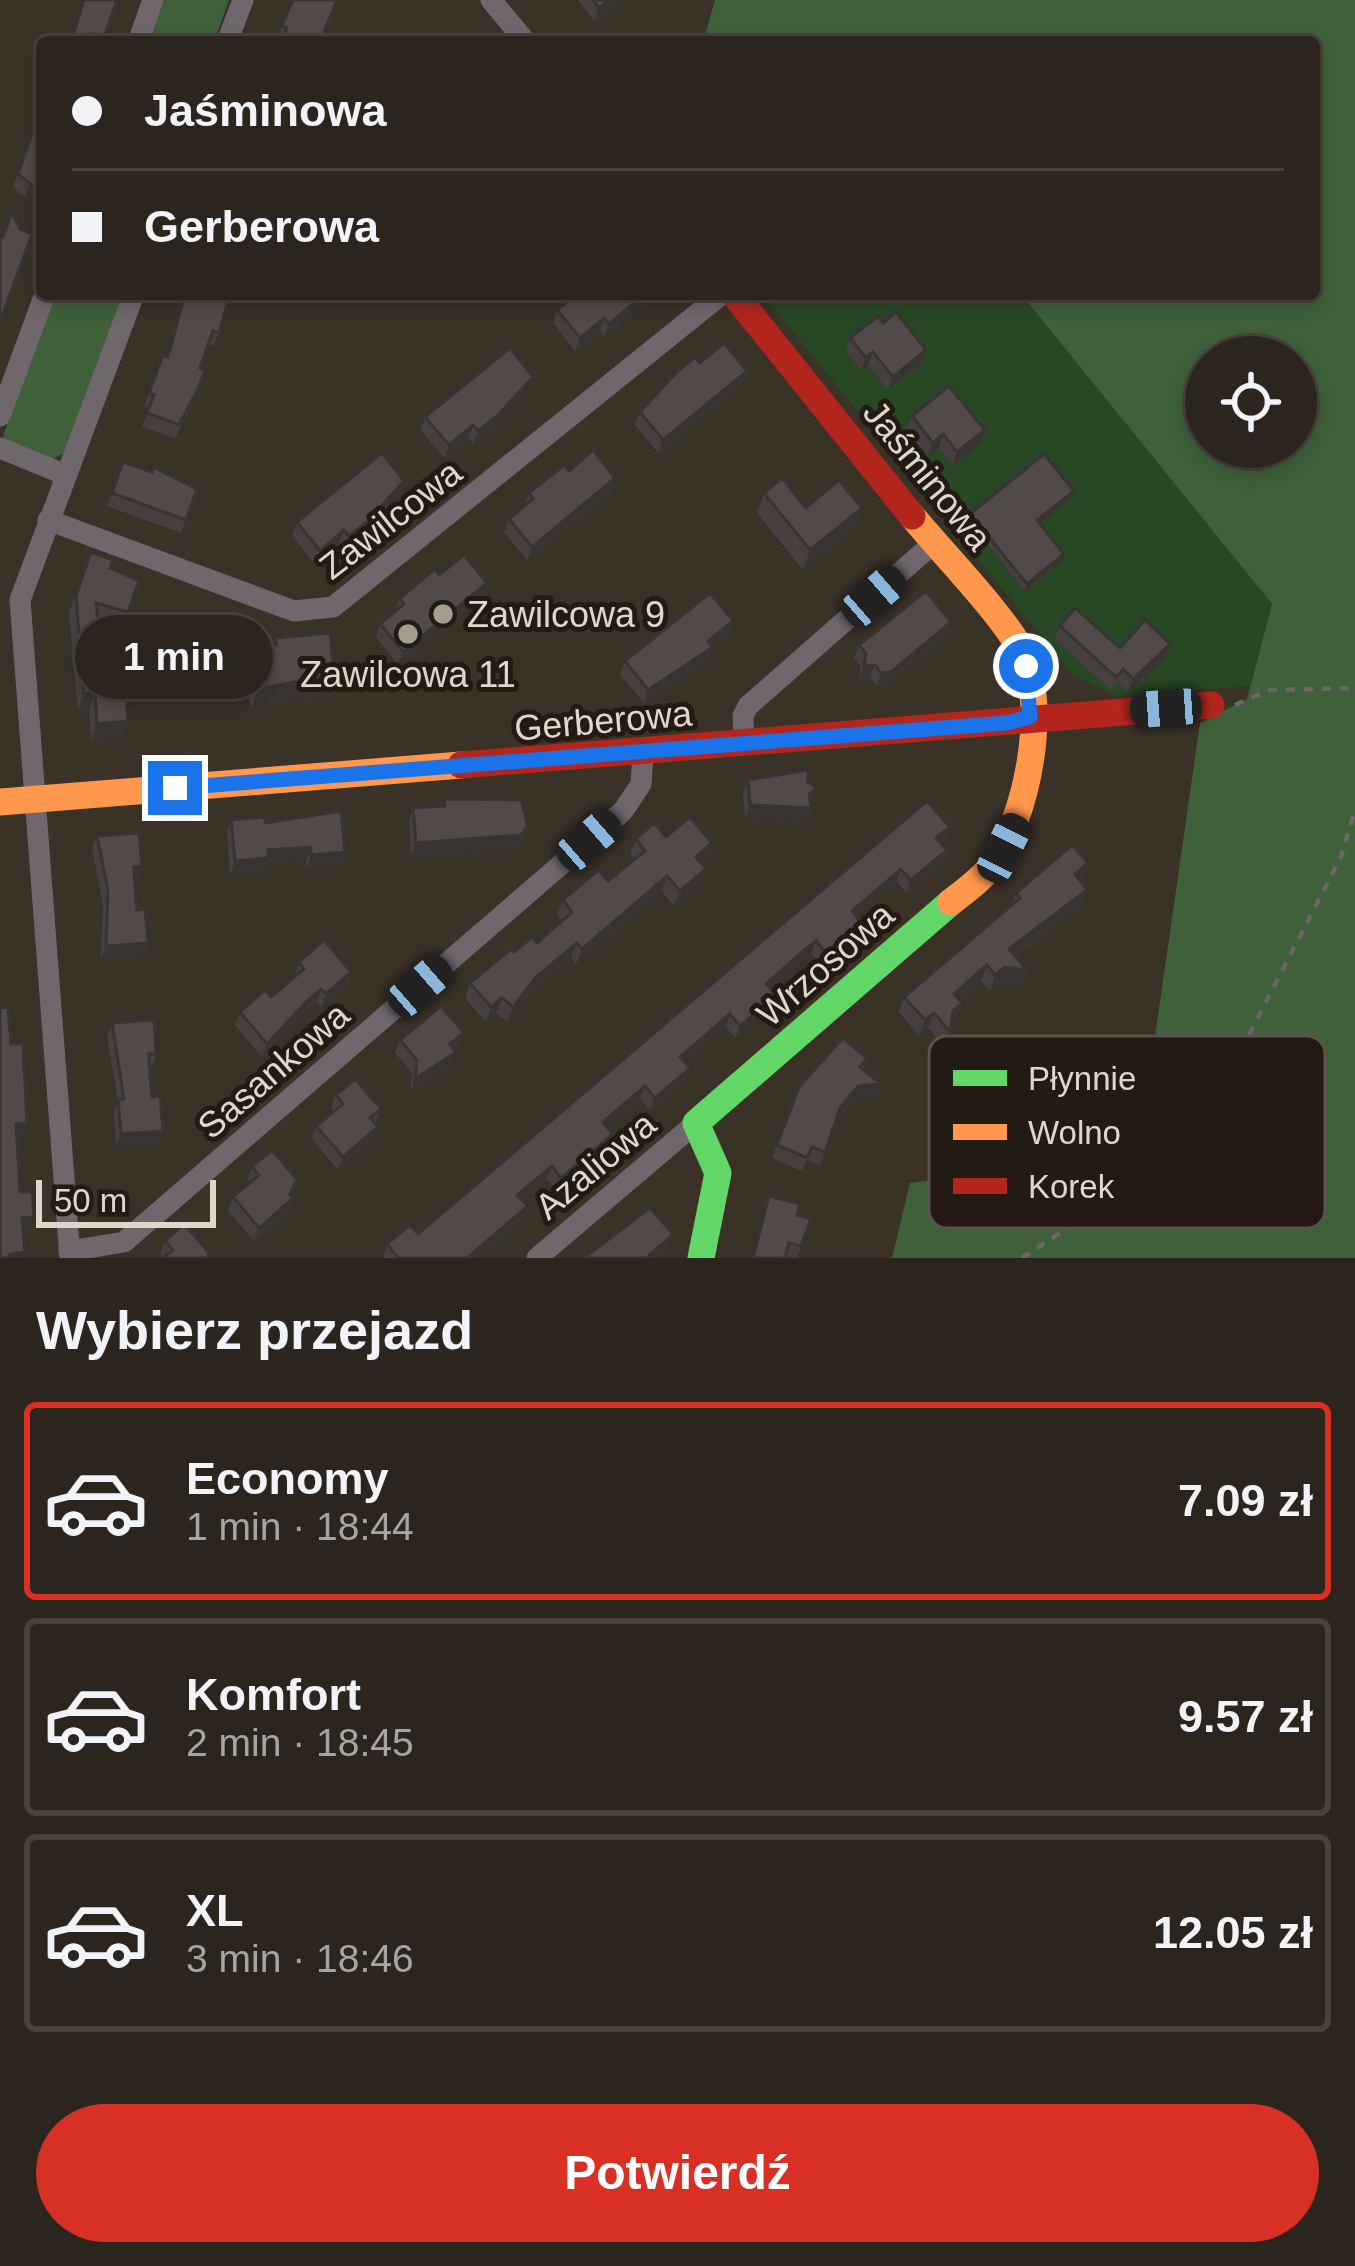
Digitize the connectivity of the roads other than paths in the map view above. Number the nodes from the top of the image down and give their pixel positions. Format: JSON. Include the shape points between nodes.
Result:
{"nodes":[{"id":1,"x":153,"y":0,"type":"edge"},
{"id":2,"x":243,"y":0,"type":"edge"},
{"id":3,"x":491,"y":0,"type":"edge"},
{"id":4,"x":140,"y":36,"type":"edge"},
{"id":5,"x":229,"y":36,"type":"edge"},
{"id":6,"x":521,"y":36,"type":"edge"},
{"id":7,"x":43,"y":300,"type":"edge"},
{"id":8,"x":132,"y":300,"type":"edge"},
{"id":9,"x":715,"y":300,"type":"edge"},
{"id":10,"x":739,"y":300,"type":"edge"},
{"id":11,"x":0,"y":416,"type":"edge"},
{"id":12,"x":0,"y":448,"type":"edge"},
{"id":13,"x":66,"y":475,"type":"junction"},
{"id":14,"x":48,"y":520,"type":"junction"},
{"id":15,"x":936,"y":541,"type":"junction"},
{"id":16,"x":1211,"y":705,"type":"road end"},
{"id":17,"x":1030,"y":717,"type":"junction"},
{"id":18,"x":744,"y":744,"type":"junction"},
{"id":19,"x":643,"y":754,"type":"junction"},
{"id":20,"x":35,"y":799,"type":"junction"},
{"id":21,"x":0,"y":802,"type":"edge"},
{"id":22,"x":696,"y":1123,"type":"junction"},
{"id":23,"x":70,"y":1255,"type":"edge"},
{"id":24,"x":537,"y":1258,"type":"edge"},
{"id":25,"x":701,"y":1258,"type":"edge"}],
"edges":[{"from":1,"to":4,"type":"street"},
{"from":2,"to":5,"type":"street"},
{"from":3,"to":6,"type":"street"},
{"from":7,"to":11,"type":"street"},
{"from":8,"to":13,"type":"street"},
{"from":9,"to":14,"type":"street","name":"Zawilcowa","via":[[333,607],[294,611]]},
{"from":10,"to":15,"type":"street","name":"Jaśminowa"},
{"from":12,"to":13,"type":"street"},
{"from":13,"to":14,"type":"street"},
{"from":14,"to":20,"type":"street","via":[[20,600]]},
{"from":15,"to":17,"type":"street","name":"Jaśminowa","via":[[1022,652]]},
{"from":15,"to":18,"type":"street","via":[[748,706]]},
{"from":16,"to":17,"type":"street","name":"Gerberowa"},
{"from":17,"to":18,"type":"street","name":"Gerberowa"},
{"from":17,"to":22,"type":"street","name":"Wrzosowa","via":[[1023,801],[991,868]]},
{"from":18,"to":19,"type":"street","name":"Gerberowa"},
{"from":19,"to":20,"type":"street","name":"Gerberowa"},
{"from":19,"to":23,"type":"street","name":"Sasankowa","via":[[640,784],[623,811],[124,1242]]},
{"from":20,"to":21,"type":"street","name":"Gerberowa"},
{"from":20,"to":23,"type":"street"},
{"from":22,"to":24,"type":"street","name":"Azaliowa"},
{"from":22,"to":25,"type":"street","via":[[723,1170]]}]}
